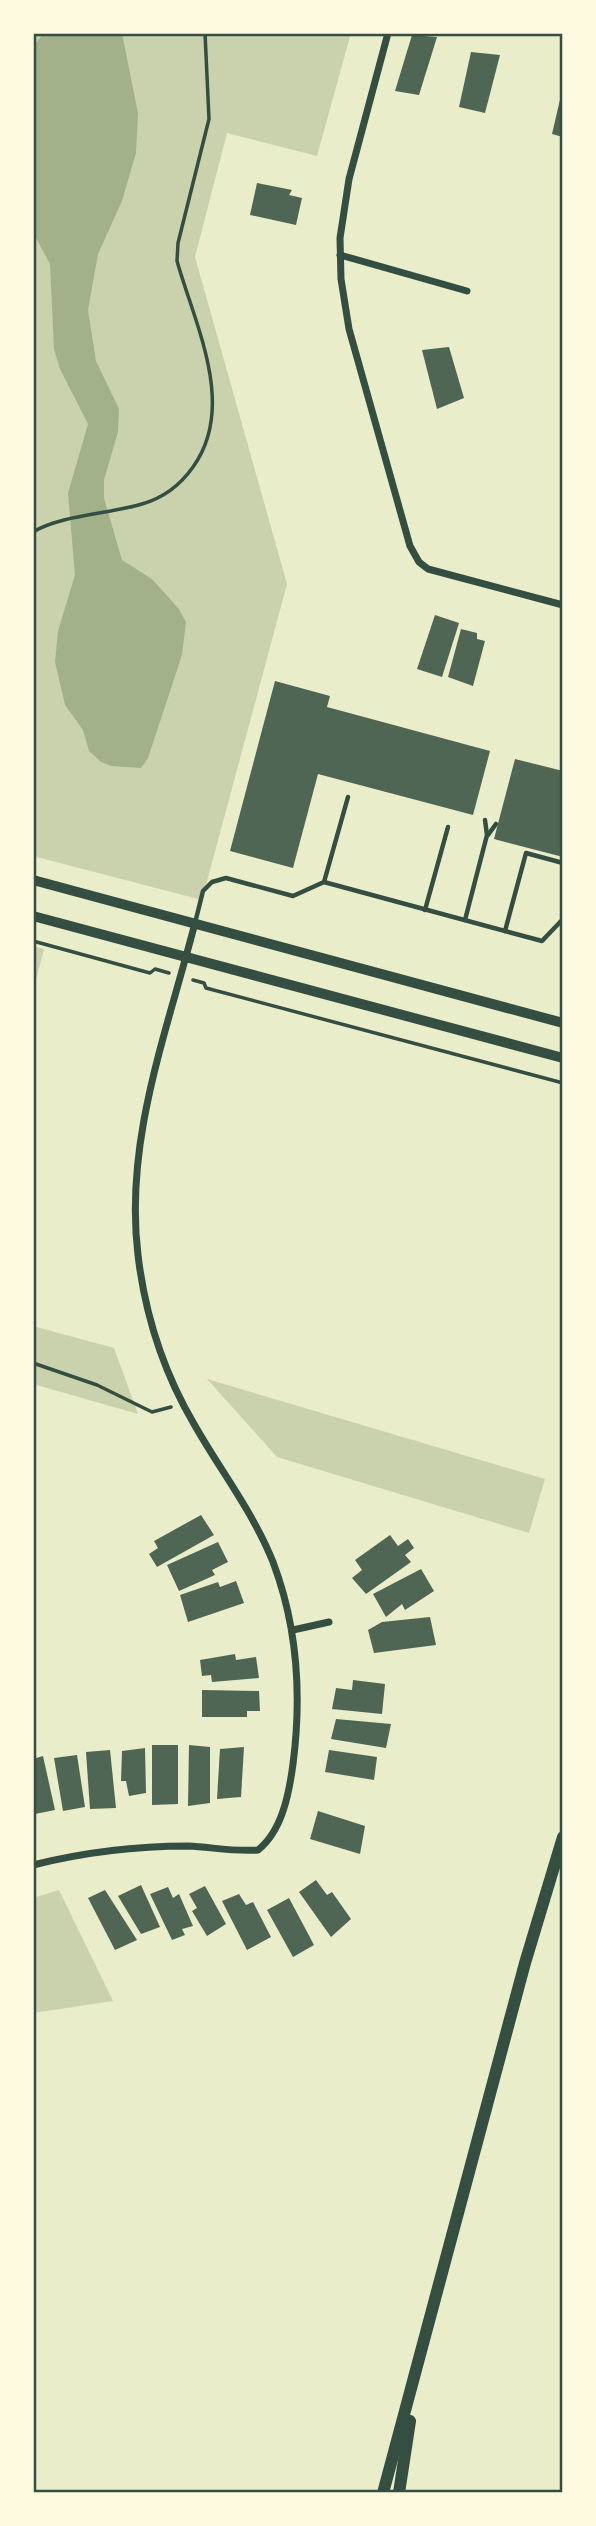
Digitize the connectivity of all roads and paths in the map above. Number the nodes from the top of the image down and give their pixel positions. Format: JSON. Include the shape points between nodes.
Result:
{"nodes":[{"id":1,"x":205,"y":33,"type":"edge"},
{"id":2,"x":388,"y":33,"type":"edge"},
{"id":3,"x":340,"y":255,"type":"junction"},
{"id":4,"x":467,"y":291,"type":"dead end"},
{"id":5,"x":34,"y":531,"type":"edge"},
{"id":6,"x":563,"y":605,"type":"edge"},
{"id":7,"x":348,"y":797,"type":"dead end"},
{"id":8,"x":485,"y":821,"type":"dead end"},
{"id":9,"x":496,"y":824,"type":"dead end"},
{"id":10,"x":448,"y":827,"type":"dead end"},
{"id":11,"x":487,"y":835,"type":"junction"},
{"id":12,"x":563,"y":863,"type":"edge"},
{"id":13,"x":33,"y":880,"type":"edge"},
{"id":14,"x":324,"y":882,"type":"junction"},
{"id":15,"x":425,"y":909,"type":"junction"},
{"id":16,"x":33,"y":916,"type":"edge"},
{"id":17,"x":563,"y":919,"type":"edge"},
{"id":18,"x":465,"y":920,"type":"junction"},
{"id":19,"x":195,"y":923,"type":"junction"},
{"id":20,"x":505,"y":931,"type":"junction"},
{"id":21,"x":33,"y":941,"type":"edge"},
{"id":22,"x":187,"y":956,"type":"junction"},
{"id":23,"x":155,"y":970,"type":"dead end"},
{"id":24,"x":204,"y":983,"type":"dead end"},
{"id":25,"x":563,"y":1023,"type":"edge"},
{"id":26,"x":563,"y":1058,"type":"edge"},
{"id":27,"x":563,"y":1083,"type":"edge"},
{"id":28,"x":33,"y":1363,"type":"edge"},
{"id":29,"x":164,"y":1409,"type":"dead end"},
{"id":30,"x":329,"y":1622,"type":"dead end"},
{"id":31,"x":293,"y":1630,"type":"junction"},
{"id":32,"x":563,"y":1837,"type":"edge"},
{"id":33,"x":33,"y":1865,"type":"edge"},
{"id":34,"x":412,"y":2393,"type":"junction"},
{"id":35,"x":383,"y":2493,"type":"edge"},
{"id":36,"x":399,"y":2493,"type":"edge"}],
"edges":[{"from":1,"to":5,"type":"path","via":[[209,119],[177,261],[211,380],[214,412],[206,444],[187,475],[163,495],[144,504]]},
{"from":2,"to":3,"type":"street","via":[[349,179]]},
{"from":3,"to":4,"type":"street"},
{"from":3,"to":6,"type":"street","via":[[349,329],[410,546],[419,562],[439,572]]},
{"from":7,"to":14,"type":"lane"},
{"from":8,"to":11,"type":"lane"},
{"from":9,"to":11,"type":"lane"},
{"from":10,"to":15,"type":"lane"},
{"from":11,"to":18,"type":"lane"},
{"from":12,"to":20,"type":"lane","via":[[526,853]]},
{"from":13,"to":19,"type":"street"},
{"from":14,"to":15,"type":"lane"},
{"from":14,"to":19,"type":"lane","via":[[293,896],[226,878],[212,882],[203,891]]},
{"from":15,"to":18,"type":"lane"},
{"from":16,"to":22,"type":"street"},
{"from":17,"to":20,"type":"lane","via":[[542,941]]},
{"from":18,"to":20,"type":"lane"},
{"from":19,"to":22,"type":"street"},
{"from":19,"to":25,"type":"street"},
{"from":21,"to":23,"type":"path","via":[[150,973]]},
{"from":22,"to":26,"type":"street"},
{"from":22,"to":31,"type":"street","via":[[137,1152],[138,1256],[153,1334],[178,1394],[261,1535]]},
{"from":24,"to":27,"type":"path","via":[[206,988]]},
{"from":28,"to":29,"type":"path","via":[[97,1385],[152,1412]]},
{"from":30,"to":31,"type":"street"},
{"from":31,"to":33,"type":"street","via":[[298,1667],[291,1774],[275,1832],[258,1850],[128,1848],[91,1851]]},
{"from":32,"to":34,"type":"main road"},
{"from":34,"to":35,"type":"main road"},
{"from":34,"to":36,"type":"main road"}]}
